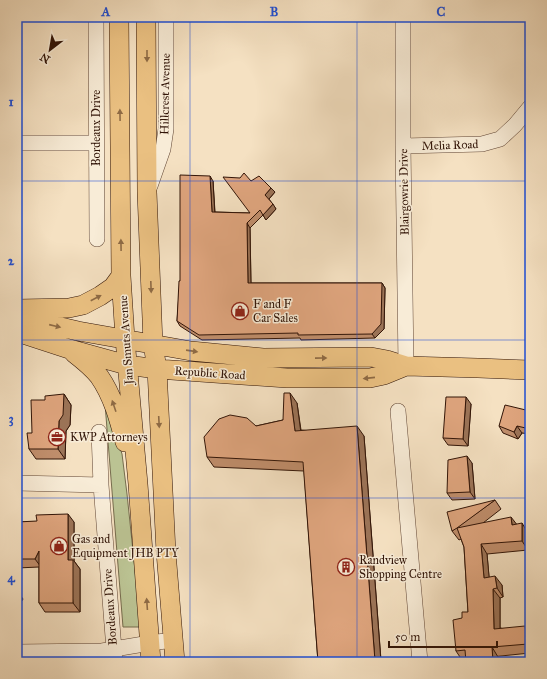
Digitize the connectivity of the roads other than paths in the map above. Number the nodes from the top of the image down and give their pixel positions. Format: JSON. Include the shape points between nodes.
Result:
{"nodes":[{"id":1,"x":96,"y":17,"type":"edge"},
{"id":2,"x":119,"y":17,"type":"edge"},
{"id":3,"x":146,"y":17,"type":"edge"},
{"id":4,"x":166,"y":17,"type":"edge"},
{"id":5,"x":403,"y":17,"type":"edge"},
{"id":6,"x":530,"y":107,"type":"edge"},
{"id":7,"x":17,"y":143,"type":"edge"},
{"id":8,"x":96,"y":143,"type":"junction"},
{"id":9,"x":403,"y":146,"type":"junction"},
{"id":10,"x":147,"y":192,"type":"junction"},
{"id":11,"x":97,"y":239,"type":"dead end"},
{"id":12,"x":121,"y":276,"type":"junction"},
{"id":13,"x":17,"y":309,"type":"edge"},
{"id":14,"x":17,"y":317,"type":"edge"},
{"id":15,"x":17,"y":332,"type":"edge"},
{"id":16,"x":125,"y":340,"type":"junction"},
{"id":17,"x":153,"y":344,"type":"junction"},
{"id":18,"x":69,"y":349,"type":"junction"},
{"id":19,"x":127,"y":365,"type":"junction"},
{"id":20,"x":406,"y":366,"type":"junction"},
{"id":21,"x":156,"y":369,"type":"junction"},
{"id":22,"x":530,"y":370,"type":"edge"},
{"id":23,"x":398,"y":411,"type":"dead end"},
{"id":24,"x":99,"y":432,"type":"dead end"},
{"id":25,"x":17,"y":483,"type":"edge"},
{"id":26,"x":138,"y":484,"type":"junction"},
{"id":27,"x":101,"y":485,"type":"junction"},
{"id":28,"x":173,"y":640,"type":"junction"},
{"id":29,"x":150,"y":643,"type":"junction"},
{"id":30,"x":17,"y":652,"type":"edge"},
{"id":31,"x":114,"y":655,"type":"edge"},
{"id":32,"x":151,"y":662,"type":"edge"},
{"id":33,"x":175,"y":662,"type":"edge"},
{"id":34,"x":420,"y":662,"type":"edge"}],
"edges":[{"from":1,"to":8,"type":"street","name":"Bordeaux Drive"},
{"from":12,"to":2,"type":"main road","name":"Jan Smuts Avenue","one_way":true},
{"from":3,"to":10,"type":"main road","one_way":true},
{"from":4,"to":10,"type":"street","name":"Hillcrest Avenue","via":[[166,129],[163,148]]},
{"from":5,"to":9,"type":"street","name":"Blairgowrie Drive"},
{"from":6,"to":9,"type":"street","name":"Melia Road","via":[[500,139],[482,144]]},
{"from":7,"to":8,"type":"street"},
{"from":8,"to":11,"type":"street","name":"Bordeaux Drive"},
{"from":9,"to":20,"type":"street","name":"Blairgowrie Drive"},
{"from":10,"to":17,"type":"main road","one_way":true},
{"from":13,"to":12,"type":"main road","one_way":true,"via":[[69,308],[83,305],[113,287]]},
{"from":12,"to":16,"type":"main road","name":"Jan Smuts Avenue"},
{"from":14,"to":16,"type":"main road","name":"Republic Road","one_way":true},
{"from":15,"to":18,"type":"main road","name":"Republic Road"},
{"from":16,"to":17,"type":"main road","name":"Republic Road"},
{"from":16,"to":19,"type":"main road","name":"Jan Smuts Avenue"},
{"from":17,"to":20,"type":"main road","name":"Republic Road","one_way":true,"via":[[191,351],[263,358],[371,357]]},
{"from":17,"to":21,"type":"main road"},
{"from":18,"to":19,"type":"main road","name":"Republic Road"},
{"from":26,"to":18,"type":"main road","one_way":true,"via":[[111,397],[99,376]]},
{"from":19,"to":21,"type":"main road","name":"Republic Road"},
{"from":19,"to":26,"type":"main road","name":"Jan Smuts Avenue"},
{"from":20,"to":21,"type":"main road","name":"Republic Road","one_way":true,"via":[[370,378],[287,378]]},
{"from":20,"to":22,"type":"main road","name":"Republic Road"},
{"from":21,"to":28,"type":"main road","one_way":true},
{"from":23,"to":34,"type":"street"},
{"from":24,"to":27,"type":"street","name":"Bordeaux Drive"},
{"from":25,"to":27,"type":"street"},
{"from":29,"to":26,"type":"main road","name":"Jan Smuts Avenue","one_way":true},
{"from":27,"to":31,"type":"street","name":"Bordeaux Drive"},
{"from":28,"to":29,"type":"street"},
{"from":28,"to":33,"type":"main road"},
{"from":29,"to":31,"type":"street"},
{"from":29,"to":32,"type":"main road","name":"Jan Smuts Avenue"},
{"from":30,"to":31,"type":"street","via":[[102,651]]}]}
